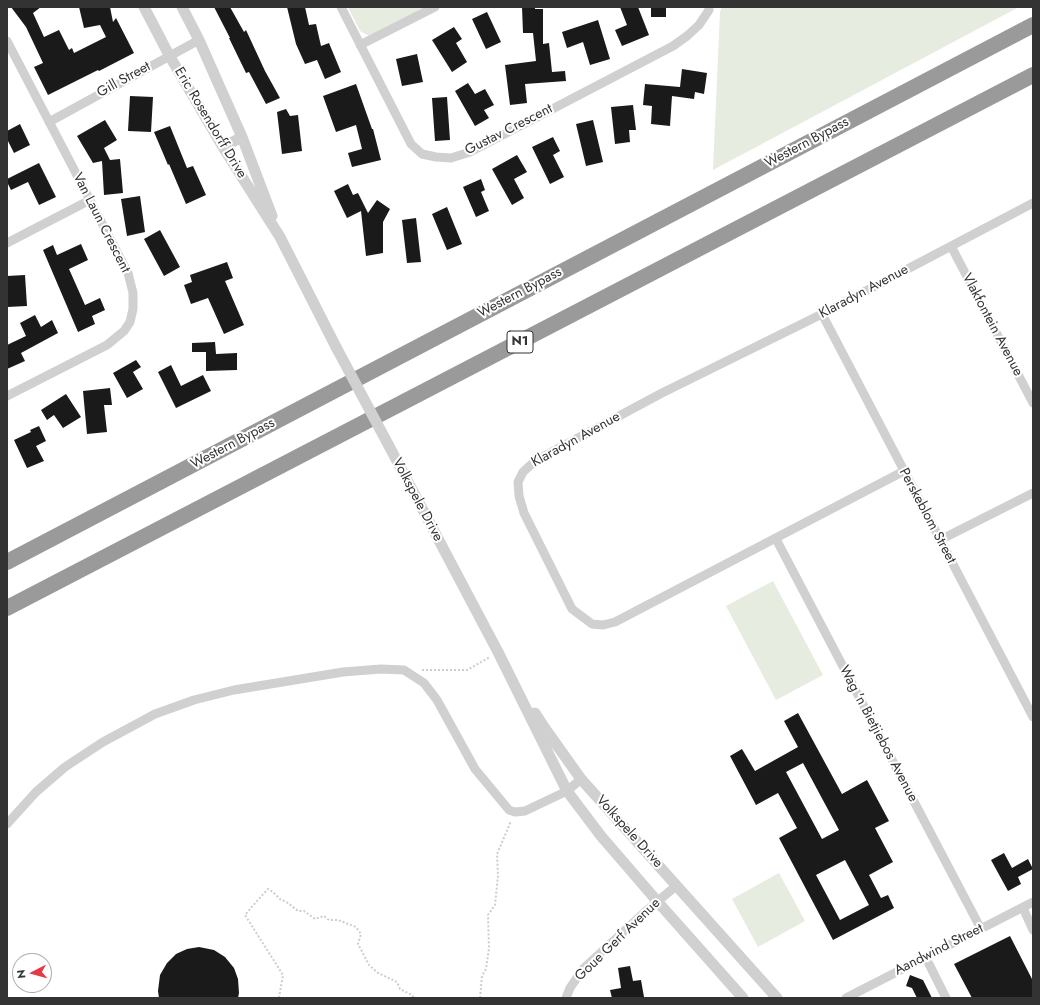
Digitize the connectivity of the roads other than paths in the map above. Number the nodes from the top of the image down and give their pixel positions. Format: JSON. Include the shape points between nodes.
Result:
{"nodes":[{"id":1,"x":144,"y":7,"type":"edge"},
{"id":2,"x":182,"y":7,"type":"edge"},
{"id":3,"x":341,"y":7,"type":"edge"},
{"id":4,"x":435,"y":7,"type":"edge"},
{"id":5,"x":709,"y":7,"type":"edge"},
{"id":6,"x":1033,"y":25,"type":"edge"},
{"id":7,"x":199,"y":40,"type":"junction"},
{"id":8,"x":7,"y":42,"type":"edge"},
{"id":9,"x":360,"y":46,"type":"junction"},
{"id":10,"x":169,"y":55,"type":"junction"},
{"id":11,"x":1033,"y":75,"type":"edge"},
{"id":12,"x":49,"y":122,"type":"junction"},
{"id":13,"x":242,"y":137,"type":"junction"},
{"id":14,"x":223,"y":147,"type":"junction"},
{"id":15,"x":90,"y":200,"type":"junction"},
{"id":16,"x":1033,"y":203,"type":"edge"},
{"id":17,"x":280,"y":237,"type":"junction"},
{"id":18,"x":7,"y":243,"type":"edge"},
{"id":19,"x":951,"y":246,"type":"junction"},
{"id":20,"x":822,"y":314,"type":"junction"},
{"id":21,"x":336,"y":347,"type":"joint"},
{"id":22,"x":7,"y":396,"type":"edge"},
{"id":23,"x":1033,"y":404,"type":"edge"},
{"id":24,"x":904,"y":471,"type":"junction"},
{"id":25,"x":1033,"y":493,"type":"edge"},
{"id":26,"x":776,"y":539,"type":"junction"},
{"id":27,"x":940,"y":540,"type":"junction"},
{"id":28,"x":7,"y":562,"type":"edge"},
{"id":29,"x":7,"y":608,"type":"edge"},
{"id":30,"x":498,"y":652,"type":"junction"},
{"id":31,"x":1033,"y":717,"type":"edge"},
{"id":32,"x":581,"y":779,"type":"junction"},
{"id":33,"x":567,"y":791,"type":"junction"},
{"id":34,"x":7,"y":824,"type":"edge"},
{"id":35,"x":676,"y":886,"type":"junction"},
{"id":36,"x":657,"y":901,"type":"junction"},
{"id":37,"x":1033,"y":902,"type":"edge"},
{"id":38,"x":1022,"y":908,"type":"junction"},
{"id":39,"x":981,"y":929,"type":"junction"},
{"id":40,"x":1033,"y":930,"type":"edge"},
{"id":41,"x":926,"y":958,"type":"junction"},
{"id":42,"x":566,"y":998,"type":"edge"},
{"id":43,"x":743,"y":998,"type":"edge"},
{"id":44,"x":777,"y":998,"type":"edge"},
{"id":45,"x":846,"y":998,"type":"edge"},
{"id":46,"x":946,"y":998,"type":"edge"}],
"edges":[{"from":1,"to":10,"type":"street","name":"Eric Rosendorff Drive"},
{"from":2,"to":7,"type":"street","name":"Eric Rosendorff Drive"},
{"from":3,"to":9,"type":"street","name":"Gustav Crescent"},
{"from":4,"to":9,"type":"street"},
{"from":5,"to":9,"type":"street","name":"Gustav Crescent","via":[[699,25],[673,46],[470,152],[451,158],[422,154],[410,144]]},
{"from":6,"to":28,"type":"highway","name":"Western Bypass"},
{"from":7,"to":10,"type":"street","name":"Gill Street"},
{"from":7,"to":13,"type":"street","name":"Eric Rosendorff Drive"},
{"from":8,"to":12,"type":"street","name":"Van Laun Crescent"},
{"from":10,"to":12,"type":"street","name":"Gill Street"},
{"from":10,"to":14,"type":"street","name":"Eric Rosendorff Drive"},
{"from":11,"to":29,"type":"highway","number":"N1"},
{"from":12,"to":15,"type":"street","name":"Van Laun Crescent"},
{"from":13,"to":14,"type":"street"},
{"from":13,"to":17,"type":"street","name":"Eric Rosendorff Drive"},
{"from":14,"to":17,"type":"street","name":"Eric Rosendorff Drive"},
{"from":15,"to":18,"type":"street"},
{"from":15,"to":22,"type":"street","name":"Van Laun Crescent","via":[[128,273],[133,293],[130,322],[124,331],[107,345]]},
{"from":16,"to":19,"type":"street","name":"Klaradyn Avenue"},
{"from":17,"to":21,"type":"street","name":"Eric Rosendorff Drive"},
{"from":19,"to":20,"type":"street","name":"Klaradyn Avenue"},
{"from":19,"to":23,"type":"street","name":"Vlakfontein Avenue"},
{"from":20,"to":24,"type":"street","name":"Perskeblom Street"},
{"from":20,"to":26,"type":"street","name":"Klaradyn Avenue","via":[[662,393],[535,461],[523,472],[518,482],[524,513],[572,609],[592,624],[615,622]]},
{"from":21,"to":30,"type":"street","name":"Volkspele Drive","bridge":true},
{"from":24,"to":26,"type":"street","name":"Klaradyn Avenue"},
{"from":24,"to":27,"type":"street","name":"Perskeblom Street"},
{"from":25,"to":27,"type":"street"},
{"from":26,"to":39,"type":"street","name":"Wag 'n Bietjiebos Avenue"},
{"from":27,"to":31,"type":"street","name":"Perskeblom Street"},
{"from":30,"to":32,"type":"street","name":"Volkspele Drive","via":[[544,727]]},
{"from":30,"to":33,"type":"street","name":"Volkspele Drive"},
{"from":32,"to":33,"type":"street"},
{"from":32,"to":35,"type":"street","name":"Volkspele Drive"},
{"from":33,"to":34,"type":"street","via":[[525,811],[509,810],[475,769],[437,700],[424,683],[404,670],[380,669],[343,672],[242,688],[194,700],[155,714],[102,742],[65,767],[36,792]]},
{"from":33,"to":36,"type":"street","name":"Volkspele Drive","via":[[601,836]]},
{"from":35,"to":36,"type":"street","name":"Goue Gerf Avenue"},
{"from":35,"to":44,"type":"street","name":"Volkspele Drive"},
{"from":36,"to":42,"type":"street","name":"Goue Gerf Avenue","via":[[583,969]]},
{"from":36,"to":43,"type":"street","name":"Volkspele Drive"},
{"from":37,"to":38,"type":"street","name":"Aandwind Street"},
{"from":38,"to":39,"type":"street","name":"Aandwind Street"},
{"from":38,"to":40,"type":"street"},
{"from":39,"to":41,"type":"street","name":"Aandwind Street"},
{"from":41,"to":45,"type":"street","name":"Aandwind Street"},
{"from":41,"to":46,"type":"street"}]}
